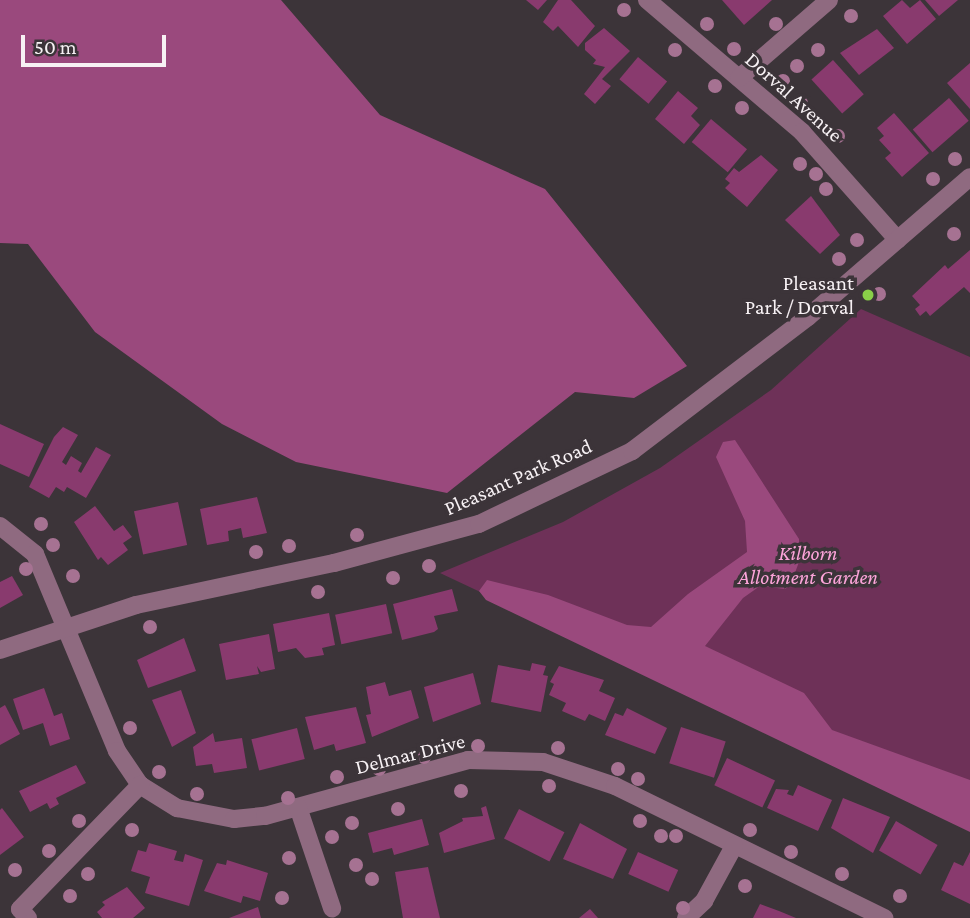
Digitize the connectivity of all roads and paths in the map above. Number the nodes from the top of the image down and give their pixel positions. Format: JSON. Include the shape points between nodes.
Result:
{"nodes":[{"id":1,"x":647,"y":0,"type":"edge"},
{"id":2,"x":829,"y":0,"type":"edge"},
{"id":3,"x":739,"y":78,"type":"junction"},
{"id":4,"x":970,"y":177,"type":"edge"},
{"id":5,"x":898,"y":240,"type":"junction"},
{"id":6,"x":0,"y":526,"type":"edge"},
{"id":7,"x":67,"y":627,"type":"junction"},
{"id":8,"x":0,"y":650,"type":"edge"},
{"id":9,"x":140,"y":785,"type":"junction"},
{"id":10,"x":298,"y":807,"type":"junction"},
{"id":11,"x":734,"y":846,"type":"junction"},
{"id":12,"x":332,"y":908,"type":"dead end"},
{"id":13,"x":28,"y":918,"type":"edge"},
{"id":14,"x":686,"y":918,"type":"edge"},
{"id":15,"x":884,"y":918,"type":"edge"}],
"edges":[{"from":1,"to":3,"type":"street","name":"Dorval Avenue"},
{"from":2,"to":3,"type":"street"},
{"from":3,"to":5,"type":"street","name":"Dorval Avenue","via":[[802,132]]},
{"from":4,"to":5,"type":"street","name":"Pleasant Park Road"},
{"from":5,"to":7,"type":"street","name":"Pleasant Park Road","via":[[786,335],[632,451],[487,521],[401,547],[202,589]]},
{"from":6,"to":7,"type":"street","name":"Delmar Drive","via":[[35,554]]},
{"from":7,"to":8,"type":"street","name":"Pleasant Park Road"},
{"from":7,"to":9,"type":"street","name":"Delmar Drive","via":[[117,751]]},
{"from":9,"to":10,"type":"street","name":"Delmar Drive","via":[[177,808],[234,819]]},
{"from":9,"to":13,"type":"street","via":[[20,909]]},
{"from":10,"to":11,"type":"street","name":"Delmar Drive","via":[[468,760],[543,762],[615,786]]},
{"from":10,"to":12,"type":"street"},
{"from":11,"to":14,"type":"street","via":[[704,901]]},
{"from":11,"to":15,"type":"street","name":"Delmar Drive"}]}
